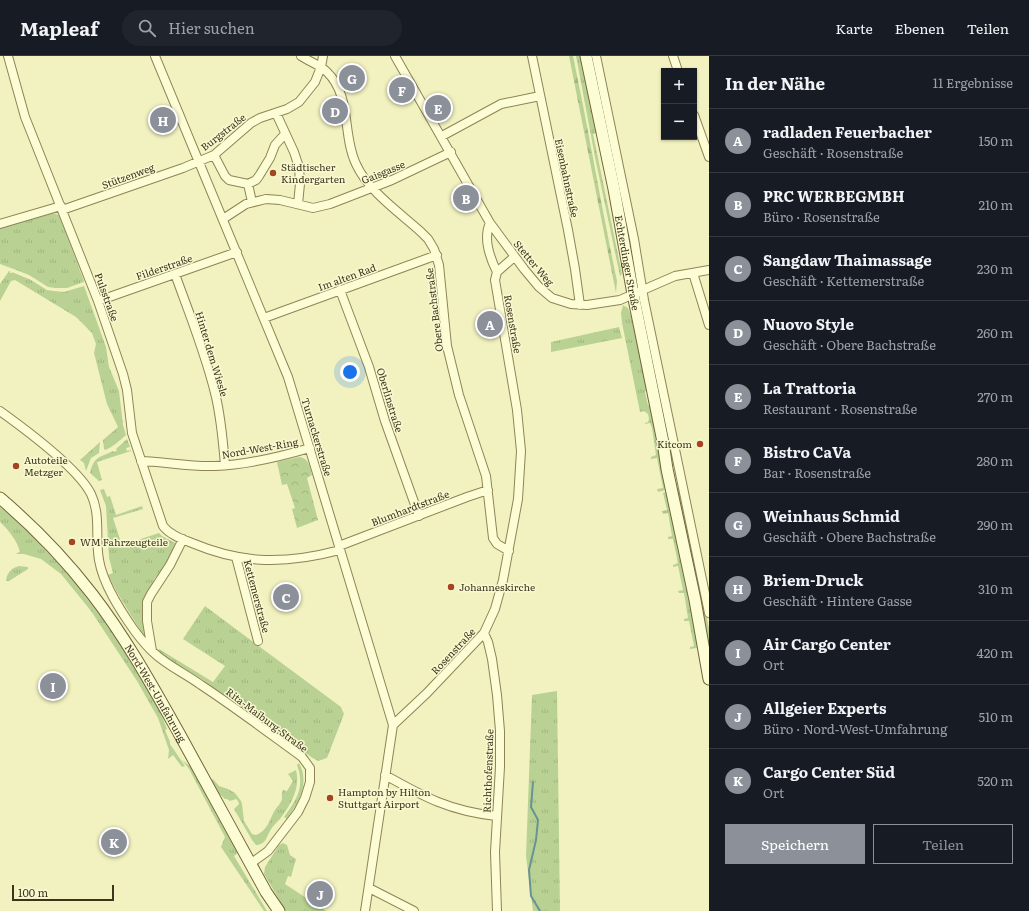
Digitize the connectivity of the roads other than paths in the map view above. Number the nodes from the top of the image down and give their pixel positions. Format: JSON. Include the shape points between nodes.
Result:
{"nodes":[{"id":1,"x":8,"y":56,"type":"edge"},
{"id":2,"x":155,"y":56,"type":"edge"},
{"id":3,"x":301,"y":56,"type":"edge"},
{"id":4,"x":322,"y":56,"type":"edge"},
{"id":5,"x":395,"y":56,"type":"edge"},
{"id":6,"x":532,"y":56,"type":"edge"},
{"id":7,"x":586,"y":56,"type":"edge"},
{"id":8,"x":596,"y":56,"type":"edge"},
{"id":9,"x":673,"y":56,"type":"edge"},
{"id":10,"x":321,"y":67,"type":"junction"},
{"id":11,"x":677,"y":68,"type":"edge"},
{"id":12,"x":540,"y":96,"type":"junction"},
{"id":13,"x":276,"y":113,"type":"junction"},
{"id":14,"x":697,"y":123,"type":"edge"},
{"id":15,"x":285,"y":134,"type":"junction"},
{"id":16,"x":442,"y":136,"type":"junction"},
{"id":17,"x":451,"y":152,"type":"junction"},
{"id":18,"x":214,"y":155,"type":"junction"},
{"id":19,"x":709,"y":157,"type":"edge"},
{"id":20,"x":200,"y":162,"type":"junction"},
{"id":21,"x":248,"y":184,"type":"junction"},
{"id":22,"x":372,"y":188,"type":"junction"},
{"id":23,"x":252,"y":202,"type":"junction"},
{"id":24,"x":298,"y":204,"type":"junction"},
{"id":25,"x":62,"y":208,"type":"junction"},
{"id":26,"x":223,"y":219,"type":"junction"},
{"id":27,"x":490,"y":223,"type":"junction"},
{"id":28,"x":0,"y":224,"type":"edge"},
{"id":29,"x":237,"y":252,"type":"junction"},
{"id":30,"x":436,"y":255,"type":"junction"},
{"id":31,"x":514,"y":256,"type":"junction"},
{"id":32,"x":709,"y":270,"type":"edge"},
{"id":33,"x":497,"y":272,"type":"junction"},
{"id":34,"x":693,"y":273,"type":"junction"},
{"id":35,"x":175,"y":274,"type":"junction"},
{"id":36,"x":340,"y":290,"type":"junction"},
{"id":37,"x":637,"y":292,"type":"junction"},
{"id":38,"x":98,"y":301,"type":"junction"},
{"id":39,"x":580,"y":305,"type":"junction"},
{"id":40,"x":264,"y":318,"type":"junction"},
{"id":41,"x":709,"y":325,"type":"edge"},
{"id":42,"x":0,"y":412,"type":"edge"},
{"id":43,"x":310,"y":448,"type":"junction"},
{"id":44,"x":141,"y":461,"type":"junction"},
{"id":45,"x":225,"y":465,"type":"junction"},
{"id":46,"x":679,"y":466,"type":"junction"},
{"id":47,"x":667,"y":469,"type":"junction"},
{"id":48,"x":488,"y":490,"type":"junction"},
{"id":49,"x":0,"y":498,"type":"edge"},
{"id":50,"x":419,"y":516,"type":"junction"},
{"id":51,"x":183,"y":539,"type":"junction"},
{"id":52,"x":340,"y":548,"type":"junction"},
{"id":53,"x":509,"y":551,"type":"junction"},
{"id":54,"x":236,"y":557,"type":"junction"},
{"id":55,"x":709,"y":613,"type":"edge"},
{"id":56,"x":484,"y":633,"type":"junction"},
{"id":57,"x":258,"y":641,"type":"dead end"},
{"id":58,"x":152,"y":652,"type":"junction"},
{"id":59,"x":709,"y":679,"type":"edge"},
{"id":60,"x":393,"y":725,"type":"junction"},
{"id":61,"x":385,"y":775,"type":"junction"},
{"id":62,"x":496,"y":816,"type":"junction"},
{"id":63,"x":250,"y":864,"type":"junction"},
{"id":64,"x":369,"y":888,"type":"junction"},
{"id":65,"x":279,"y":911,"type":"edge"},
{"id":66,"x":365,"y":911,"type":"edge"},
{"id":67,"x":414,"y":911,"type":"edge"},
{"id":68,"x":497,"y":911,"type":"edge"}],
"edges":[{"from":1,"to":25,"type":"street","name":"Pulsstraße","via":[[25,117]]},
{"from":2,"to":20,"type":"street","name":"Turnackerstraße"},
{"from":3,"to":10,"type":"street","name":"Obere Bachstraße"},
{"from":4,"to":10,"type":"street","name":"Burgstraße"},
{"from":5,"to":16,"type":"street"},
{"from":6,"to":12,"type":"street","name":"Eisenbahnstraße"},
{"from":7,"to":37,"type":"main road","name":"Echterdinger Straße"},
{"from":8,"to":37,"type":"street","name":"Echterdinger Straße","via":[[634,239]]},
{"from":9,"to":11,"type":"street"},
{"from":10,"to":13,"type":"street","name":"Burgstraße","via":[[315,82],[304,96],[293,106]]},
{"from":10,"to":22,"type":"street","name":"Obere Bachstraße","via":[[337,86],[344,107],[352,155],[361,174]]},
{"from":12,"to":16,"type":"street","via":[[496,106]]},
{"from":12,"to":39,"type":"street","name":"Eisenbahnstraße","via":[[568,230]]},
{"from":13,"to":15,"type":"street"},
{"from":13,"to":18,"type":"street","name":"Burgstraße","via":[[251,123]]},
{"from":14,"to":19,"type":"street"},
{"from":15,"to":21,"type":"street","via":[[275,145],[259,176]]},
{"from":15,"to":24,"type":"street","via":[[299,167]]},
{"from":16,"to":17,"type":"street"},
{"from":17,"to":22,"type":"street","name":"Gaisgasse"},
{"from":17,"to":27,"type":"street"},
{"from":18,"to":20,"type":"street","name":"Burgstraße"},
{"from":18,"to":21,"type":"street","via":[[229,180]]},
{"from":20,"to":25,"type":"street","name":"Stützenweg"},
{"from":20,"to":26,"type":"street","name":"Turnackerstraße"},
{"from":21,"to":23,"type":"street"},
{"from":22,"to":24,"type":"street","name":"Gaisgasse","via":[[318,207]]},
{"from":22,"to":30,"type":"street","name":"Obere Bachstraße","via":[[428,239]]},
{"from":23,"to":24,"type":"street","name":"Gaisgasse","via":[[272,199]]},
{"from":23,"to":26,"type":"street"},
{"from":25,"to":28,"type":"street","name":"Stützenweg"},
{"from":25,"to":38,"type":"street","name":"Pulsstraße"},
{"from":26,"to":29,"type":"street","name":"Turnackerstraße"},
{"from":27,"to":31,"type":"street","name":"Stetter Weg"},
{"from":27,"to":33,"type":"street","name":"Rosenstraße","via":[[487,237]]},
{"from":29,"to":35,"type":"street","name":"Filderstraße"},
{"from":29,"to":40,"type":"street","name":"Turnackerstraße"},
{"from":30,"to":36,"type":"street","name":"Im alten Rad"},
{"from":30,"to":48,"type":"street","name":"Obere Bachstraße","via":[[450,361],[462,407],[486,476]]},
{"from":31,"to":33,"type":"street"},
{"from":31,"to":39,"type":"street","name":"Stetter Weg","via":[[532,280],[548,295],[558,301]]},
{"from":32,"to":34,"type":"street","name":"Stetter Weg"},
{"from":33,"to":53,"type":"street","name":"Rosenstraße","via":[[495,280],[516,404],[521,451],[518,499]]},
{"from":34,"to":37,"type":"street","name":"Stetter Weg","via":[[675,276]]},
{"from":34,"to":41,"type":"street"},
{"from":35,"to":38,"type":"street","name":"Filderstraße"},
{"from":35,"to":45,"type":"street","name":"Hinter dem Wiesle","via":[[213,385],[220,415]]},
{"from":36,"to":40,"type":"street","name":"Im alten Rad"},
{"from":36,"to":50,"type":"street","name":"Oberlinstraße"},
{"from":37,"to":39,"type":"street","name":"Stetter Weg","via":[[611,302]]},
{"from":37,"to":46,"type":"street","name":"Echterdinger Straße"},
{"from":37,"to":47,"type":"main road","name":"Echterdinger Straße"},
{"from":38,"to":44,"type":"street","name":"Pulsstraße","via":[[123,374],[132,433]]},
{"from":40,"to":43,"type":"street","name":"Turnackerstraße","via":[[288,377]]},
{"from":42,"to":58,"type":"street","name":"Rita-Maiburg-Straße","via":[[61,460],[87,487],[96,507],[98,554],[104,577],[133,628]]},
{"from":43,"to":45,"type":"street","name":"Nord-West-Ring"},
{"from":43,"to":52,"type":"street","name":"Turnackerstraße"},
{"from":44,"to":45,"type":"street","name":"Nord-West-Ring","via":[[189,466]]},
{"from":44,"to":51,"type":"street","name":"Pulsstraße","via":[[163,526],[170,533]]},
{"from":46,"to":47,"type":"street"},
{"from":46,"to":55,"type":"street","name":"Echterdinger Straße"},
{"from":47,"to":59,"type":"main road","name":"Echterdinger Straße"},
{"from":48,"to":50,"type":"street","name":"Blumhardtstraße"},
{"from":48,"to":53,"type":"street","name":"Obere Bachstraße","via":[[493,538],[497,544]]},
{"from":49,"to":63,"type":"main road","name":"Nord-West-Umfahrung","via":[[65,561],[121,634],[162,703]]},
{"from":50,"to":52,"type":"street","name":"Blumhardtstraße"},
{"from":51,"to":54,"type":"street","name":"Kettemerstraße"},
{"from":51,"to":58,"type":"street","via":[[148,602],[147,621]]},
{"from":52,"to":54,"type":"street","name":"Kettemerstraße","via":[[291,560]]},
{"from":52,"to":60,"type":"street","name":"Turnackerstraße"},
{"from":53,"to":56,"type":"street","name":"Rosenstraße","via":[[495,609]]},
{"from":54,"to":57,"type":"street","name":"Kettemerstraße"},
{"from":56,"to":60,"type":"street","name":"Rosenstraße"},
{"from":56,"to":62,"type":"street","name":"Richthofenstraße","via":[[490,647],[499,712],[500,752]]},
{"from":58,"to":63,"type":"street","name":"Rita-Maiburg-Straße","via":[[302,757],[310,768],[310,782],[298,812],[268,851]]},
{"from":60,"to":61,"type":"street"},
{"from":61,"to":62,"type":"street","via":[[422,796],[445,805],[475,814]]},
{"from":61,"to":64,"type":"street"},
{"from":62,"to":68,"type":"street","name":"Richthofenstraße"},
{"from":63,"to":65,"type":"main road","name":"Nord-West-Umfahrung"},
{"from":64,"to":66,"type":"street"},
{"from":64,"to":67,"type":"street"}]}
